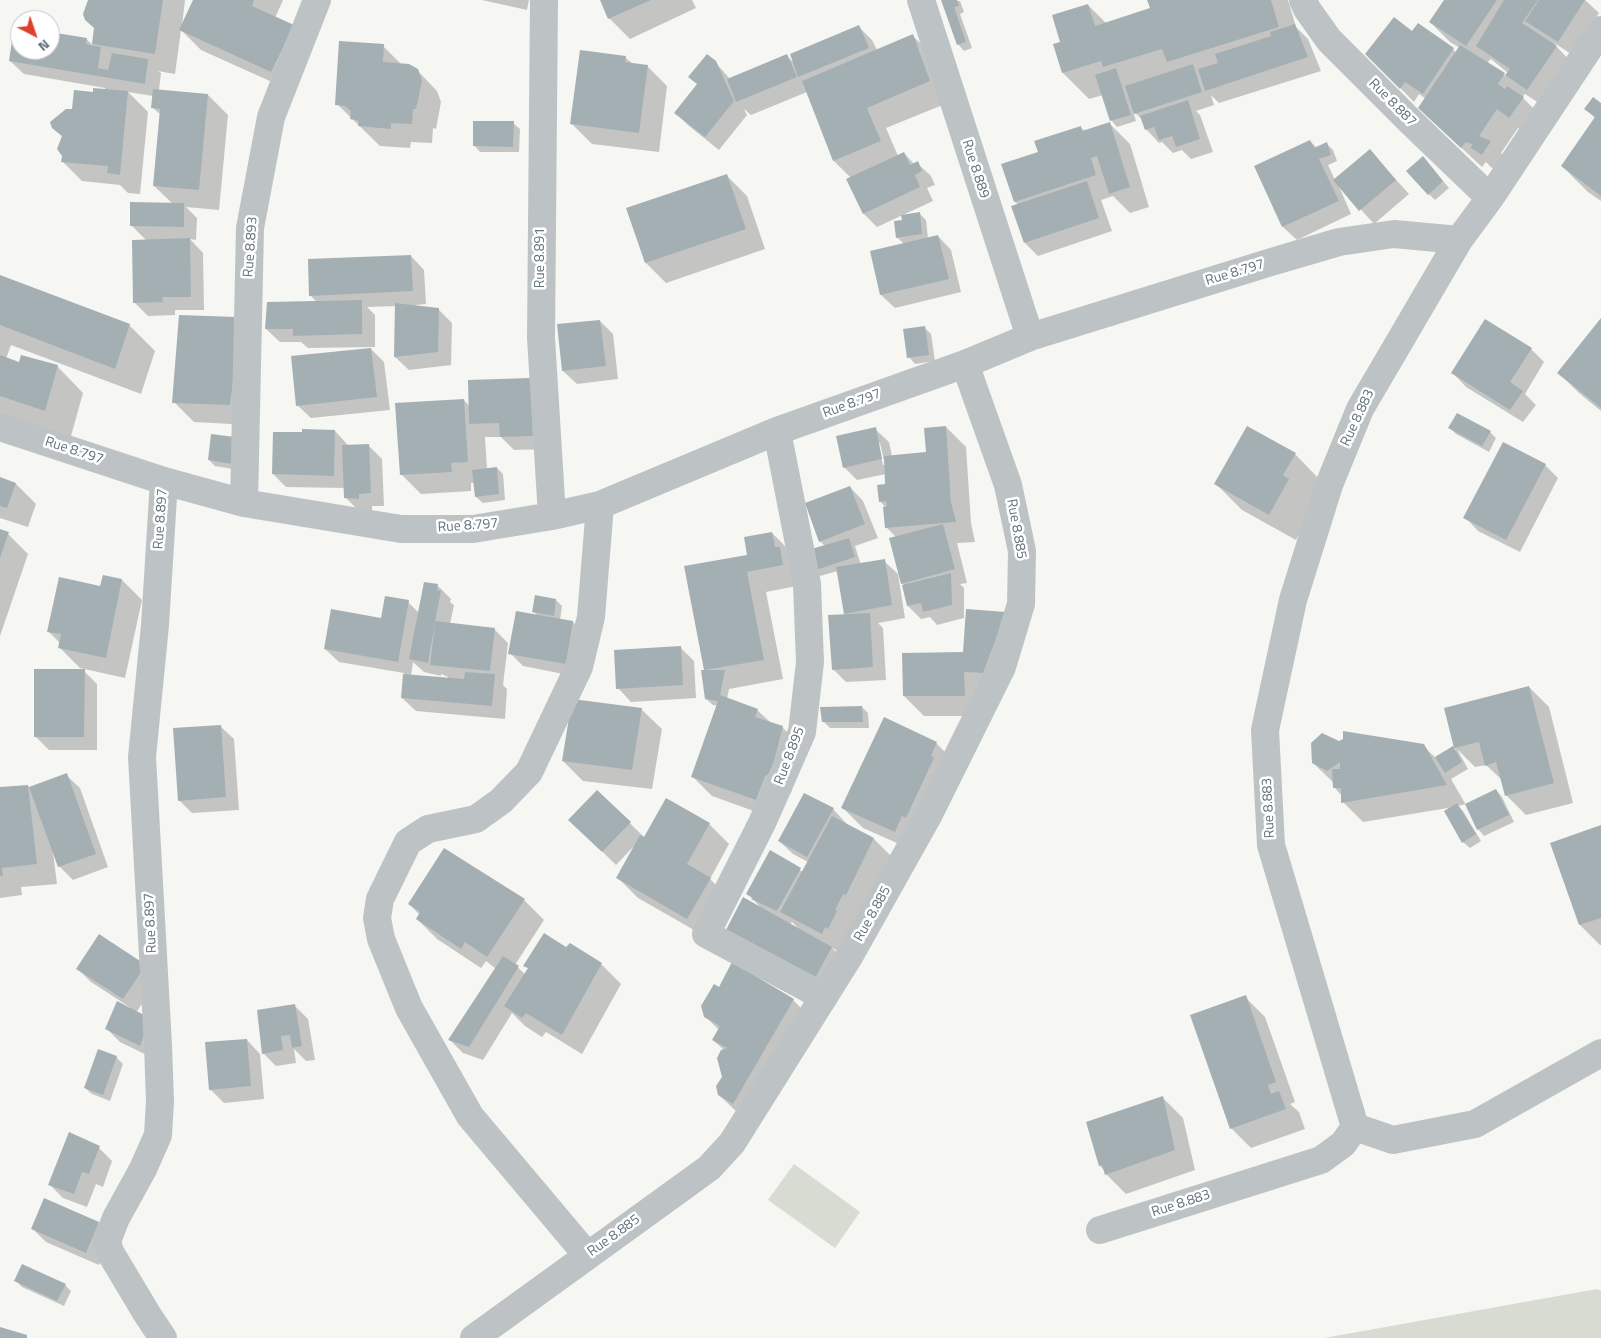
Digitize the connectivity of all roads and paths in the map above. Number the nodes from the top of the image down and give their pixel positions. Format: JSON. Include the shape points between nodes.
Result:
{"nodes":[{"id":1,"x":317,"y":0,"type":"edge"},
{"id":2,"x":544,"y":0,"type":"edge"},
{"id":3,"x":921,"y":0,"type":"edge"},
{"id":4,"x":1303,"y":0,"type":"edge"},
{"id":5,"x":1601,"y":30,"type":"edge"},
{"id":6,"x":1490,"y":198,"type":"junction"},
{"id":7,"x":1458,"y":240,"type":"junction"},
{"id":8,"x":1030,"y":337,"type":"junction"},
{"id":9,"x":965,"y":364,"type":"junction"},
{"id":10,"x":0,"y":426,"type":"edge"},
{"id":11,"x":777,"y":431,"type":"junction"},
{"id":12,"x":164,"y":481,"type":"junction"},
{"id":13,"x":244,"y":503,"type":"junction"},
{"id":14,"x":600,"y":505,"type":"junction"},
{"id":15,"x":552,"y":516,"type":"junction"},
{"id":16,"x":824,"y":997,"type":"junction"},
{"id":17,"x":1601,"y":1053,"type":"edge"},
{"id":18,"x":1355,"y":1127,"type":"junction"},
{"id":19,"x":1100,"y":1230,"type":"dead end"},
{"id":20,"x":587,"y":1255,"type":"junction"},
{"id":21,"x":163,"y":1338,"type":"edge"},
{"id":22,"x":474,"y":1338,"type":"edge"}],
"edges":[{"from":1,"to":13,"type":"street","name":"Rue 8.893","via":[[272,117],[250,228]]},
{"from":2,"to":15,"type":"street","name":"Rue 8.891","via":[[541,338]]},
{"from":3,"to":8,"type":"street","name":"Rue 8.889"},
{"from":4,"to":6,"type":"street","name":"Rue 8.887","via":[[1330,40]]},
{"from":5,"to":6,"type":"street"},
{"from":6,"to":7,"type":"street"},
{"from":7,"to":8,"type":"street","name":"Rue 8.797","via":[[1394,234],[1339,242]]},
{"from":7,"to":18,"type":"street","name":"Rue 8.883","via":[[1360,409],[1329,485],[1293,600],[1265,730],[1271,844]]},
{"from":8,"to":9,"type":"street","name":"Rue 8.797"},
{"from":9,"to":11,"type":"street","name":"Rue 8.797"},
{"from":9,"to":16,"type":"street","name":"Rue 8.885","via":[[1008,485],[1022,551],[1021,604],[1002,667],[981,711],[928,816]]},
{"from":10,"to":12,"type":"street","name":"Rue 8.797"},
{"from":11,"to":14,"type":"street","name":"Rue 8.797"},
{"from":11,"to":16,"type":"street","name":"Rue 8.895","via":[[808,584],[810,662],[802,732],[762,824],[706,934]]},
{"from":12,"to":13,"type":"street","name":"Rue 8.797"},
{"from":12,"to":21,"type":"street","name":"Rue 8.897","via":[[142,757],[158,1045],[158,1135],[107,1241],[110,1252]]},
{"from":13,"to":15,"type":"street","name":"Rue 8.797","via":[[402,529],[473,529]]},
{"from":14,"to":15,"type":"street","name":"Rue 8.797"},
{"from":14,"to":20,"type":"street","via":[[591,617],[579,667],[529,772],[501,801],[476,819],[428,829],[408,842],[380,899],[377,918],[381,939],[408,1008],[470,1116]]},
{"from":16,"to":20,"type":"street","name":"Rue 8.885","via":[[732,1143],[715,1162]]},
{"from":17,"to":18,"type":"street","via":[[1475,1124],[1393,1140]]},
{"from":18,"to":19,"type":"street","name":"Rue 8.883","via":[[1343,1144],[1321,1160]]},
{"from":20,"to":22,"type":"street","name":"Rue 8.885"}]}
